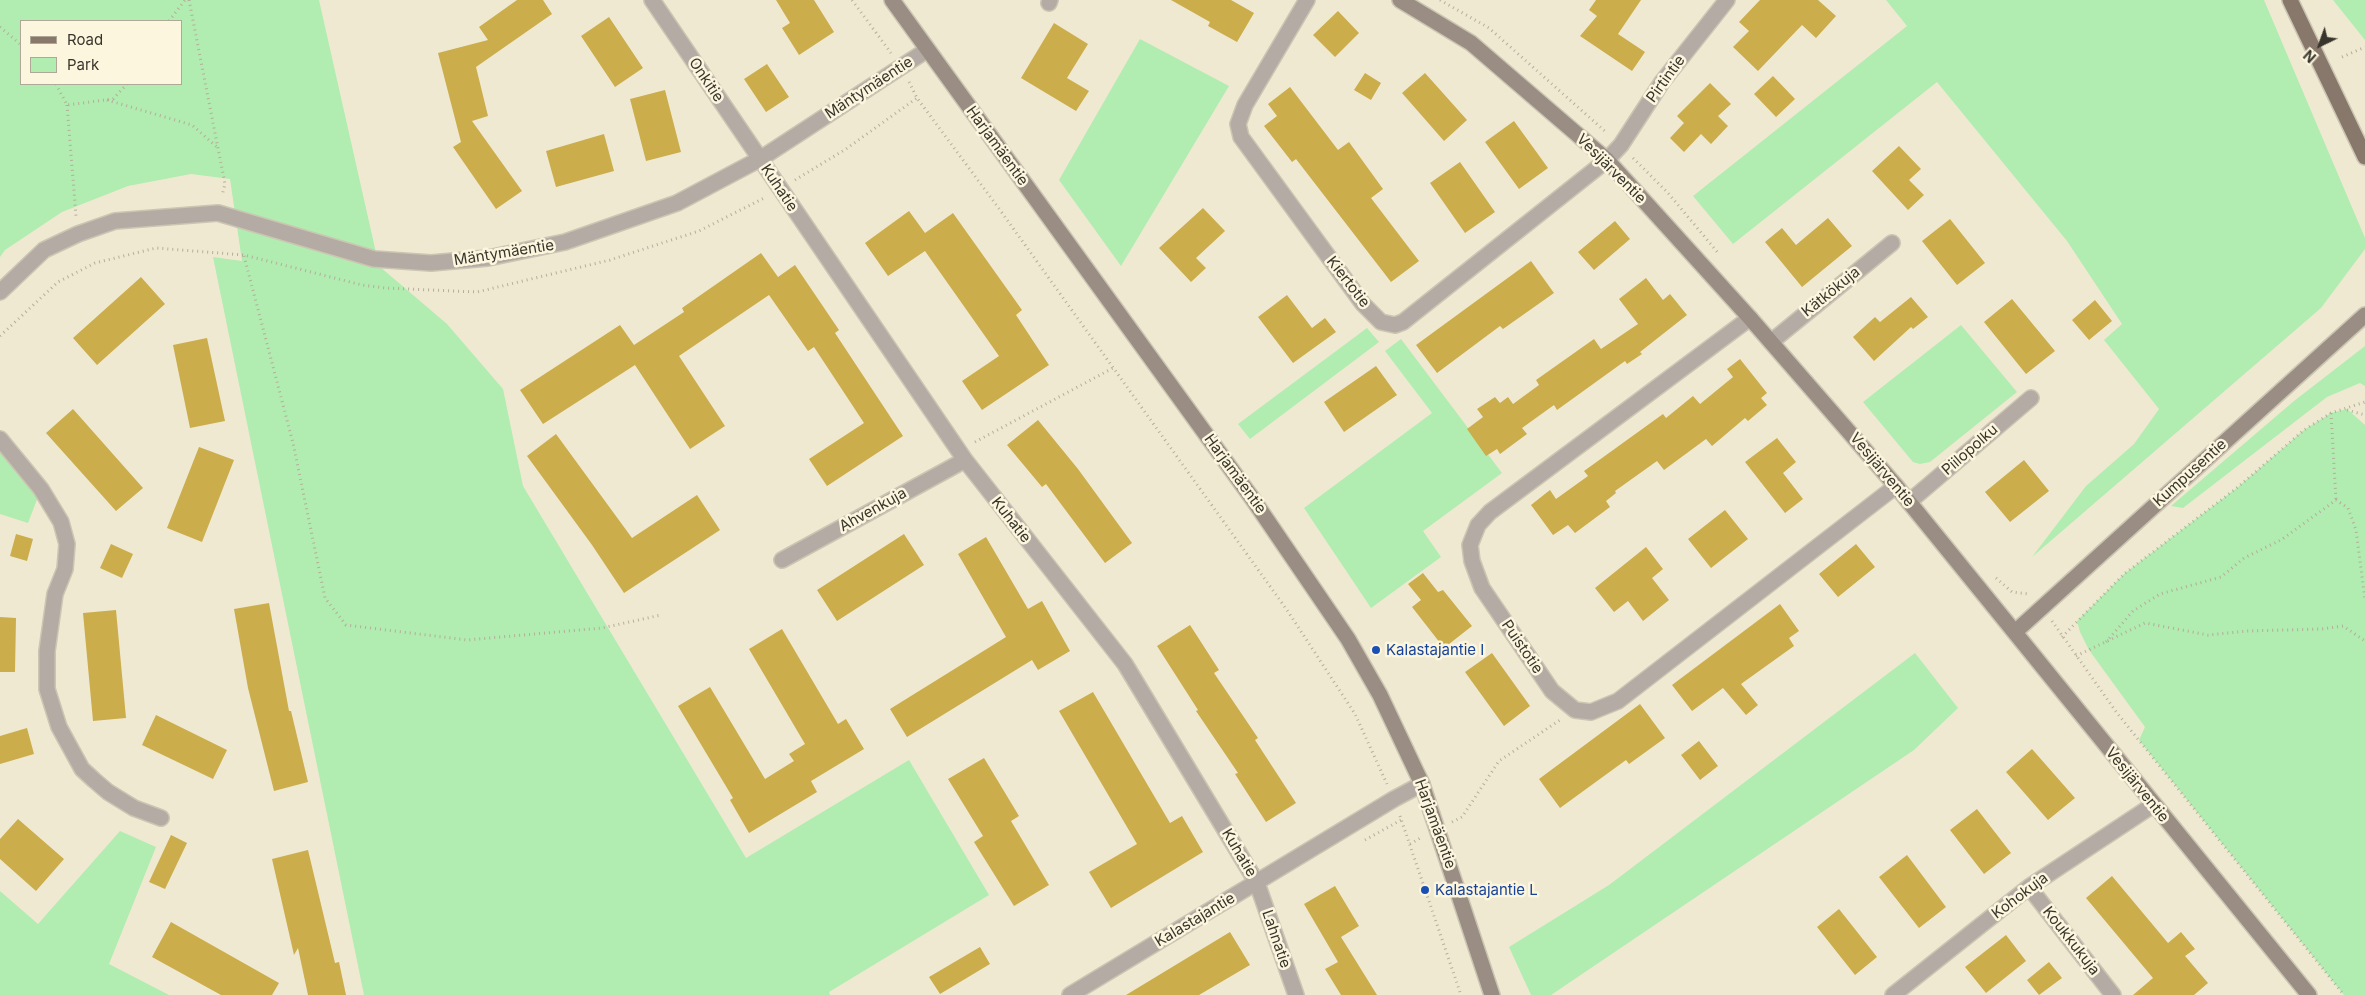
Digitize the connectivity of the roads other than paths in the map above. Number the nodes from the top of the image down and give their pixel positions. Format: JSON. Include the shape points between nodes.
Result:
{"nodes":[{"id":1,"x":652,"y":0,"type":"edge"},
{"id":2,"x":892,"y":0,"type":"edge"},
{"id":3,"x":1307,"y":0,"type":"edge"},
{"id":4,"x":1400,"y":0,"type":"edge"},
{"id":5,"x":1727,"y":0,"type":"edge"},
{"id":6,"x":2290,"y":0,"type":"edge"},
{"id":7,"x":927,"y":50,"type":"junction"},
{"id":8,"x":2365,"y":157,"type":"edge"},
{"id":9,"x":760,"y":159,"type":"junction"},
{"id":10,"x":1607,"y":160,"type":"junction"},
{"id":11,"x":1892,"y":243,"type":"dead end"},
{"id":12,"x":0,"y":292,"type":"edge"},
{"id":13,"x":2365,"y":315,"type":"edge"},
{"id":14,"x":1750,"y":318,"type":"junction"},
{"id":15,"x":1771,"y":342,"type":"junction"},
{"id":16,"x":2031,"y":398,"type":"dead end"},
{"id":17,"x":0,"y":440,"type":"edge"},
{"id":18,"x":964,"y":460,"type":"junction"},
{"id":19,"x":1896,"y":486,"type":"junction"},
{"id":20,"x":1909,"y":502,"type":"junction"},
{"id":21,"x":782,"y":560,"type":"dead end"},
{"id":22,"x":2015,"y":632,"type":"junction"},
{"id":23,"x":1422,"y":784,"type":"junction"},
{"id":24,"x":2153,"y":805,"type":"junction"},
{"id":25,"x":161,"y":818,"type":"dead end"},
{"id":26,"x":1257,"y":883,"type":"junction"},
{"id":27,"x":2029,"y":887,"type":"junction"},
{"id":28,"x":1070,"y":995,"type":"edge"},
{"id":29,"x":1296,"y":995,"type":"edge"},
{"id":30,"x":1492,"y":995,"type":"edge"},
{"id":31,"x":1893,"y":995,"type":"edge"},
{"id":32,"x":2113,"y":995,"type":"edge"},
{"id":33,"x":2309,"y":995,"type":"edge"}],
"edges":[{"from":1,"to":9,"type":"street","name":"Onkitie"},
{"from":2,"to":7,"type":"street","name":"Harjamäentie"},
{"from":3,"to":10,"type":"street","name":"Kiertotie","via":[[1245,105],[1238,124],[1241,137],[1357,296],[1381,322],[1395,325],[1403,322]]},
{"from":4,"to":10,"type":"street","name":"Vesijärventie","via":[[1470,43]]},
{"from":5,"to":10,"type":"street","name":"Pirtintie","via":[[1662,82],[1621,145]]},
{"from":6,"to":8,"type":"main road"},
{"from":7,"to":9,"type":"street","name":"Mäntymäentie"},
{"from":7,"to":23,"type":"street","name":"Harjamäentie","via":[[1252,498],[1342,631],[1380,695]]},
{"from":9,"to":12,"type":"street","name":"Mäntymäentie","via":[[677,204],[565,242],[488,258],[431,263],[374,259],[218,212],[115,221],[78,234],[44,250]]},
{"from":9,"to":18,"type":"street","name":"Kuhatie"},
{"from":10,"to":14,"type":"street","name":"Vesijärventie"},
{"from":11,"to":15,"type":"street","name":"Kätkökuja"},
{"from":13,"to":22,"type":"street","name":"Kumpusentie"},
{"from":14,"to":15,"type":"street","name":"Vesijärventie"},
{"from":14,"to":19,"type":"street","name":"Puistotie","via":[[1490,512],[1478,525],[1470,545],[1482,588],[1552,690],[1575,710],[1591,712],[1618,701]]},
{"from":15,"to":19,"type":"street","name":"Vesijärventie"},
{"from":16,"to":20,"type":"street","name":"Piilopolku"},
{"from":17,"to":25,"type":"street","via":[[41,489],[61,522],[67,544],[64,569],[55,594],[47,651],[47,689],[59,727],[82,769],[94,780],[134,808]]},
{"from":18,"to":21,"type":"street","name":"Ahvenkuja"},
{"from":18,"to":26,"type":"street","name":"Kuhatie","via":[[1125,664]]},
{"from":19,"to":20,"type":"street","name":"Vesijärventie"},
{"from":20,"to":22,"type":"street","name":"Vesijärventie"},
{"from":22,"to":24,"type":"street","name":"Vesijärventie"},
{"from":23,"to":26,"type":"street","name":"Kalastajantie"},
{"from":23,"to":30,"type":"street","name":"Harjamäentie"},
{"from":24,"to":27,"type":"street","name":"Kohokuja"},
{"from":24,"to":33,"type":"street","name":"Vesijärventie"},
{"from":26,"to":28,"type":"street","name":"Kalastajantie"},
{"from":26,"to":29,"type":"street","name":"Lahnatie"},
{"from":27,"to":31,"type":"street","name":"Kohokuja"},
{"from":27,"to":32,"type":"street","name":"Koukkukuja"}]}
